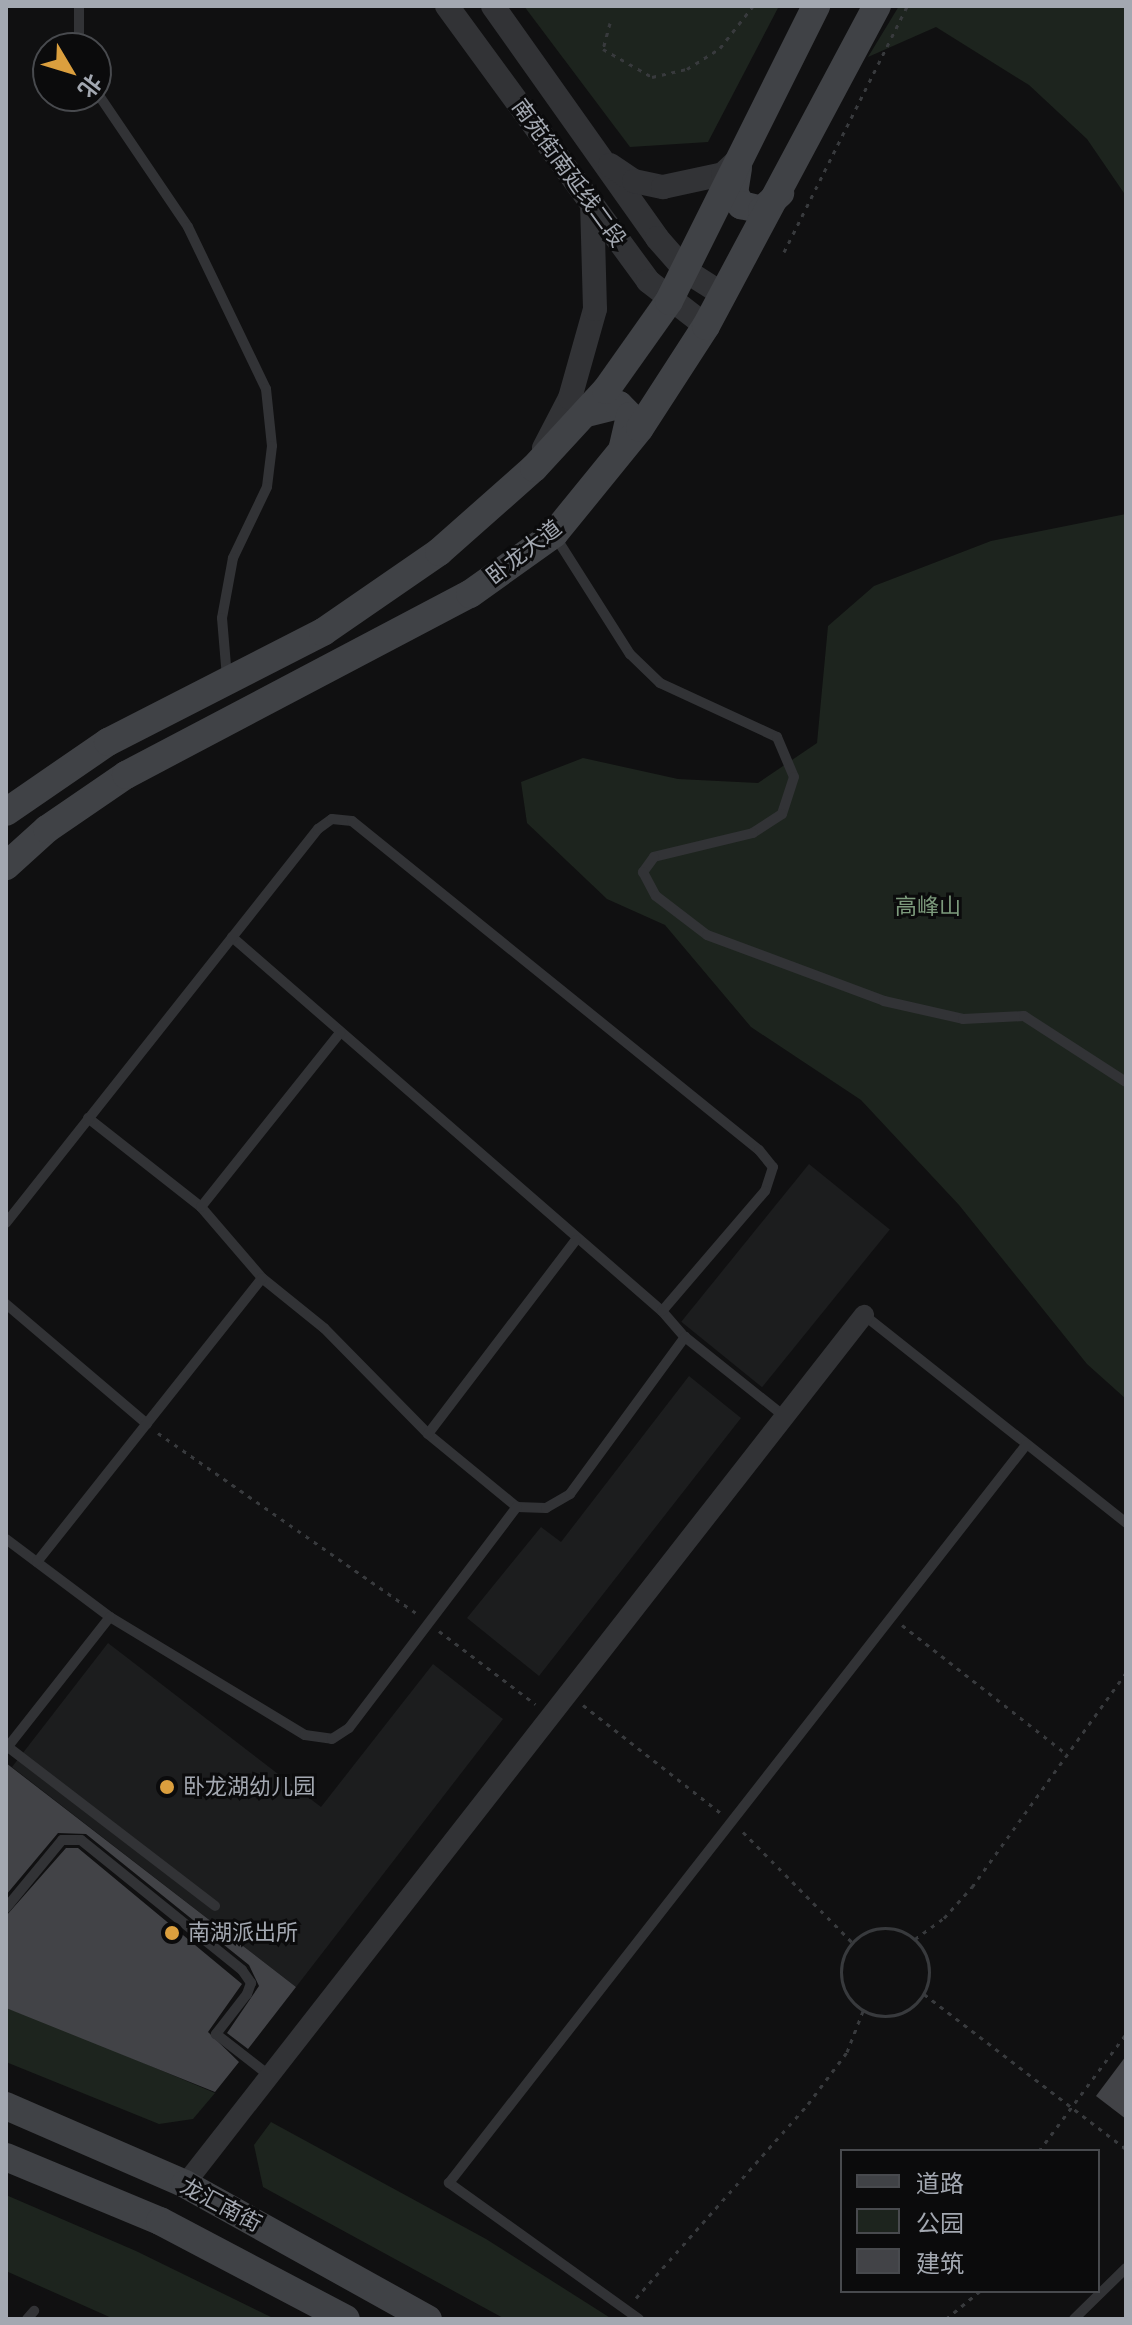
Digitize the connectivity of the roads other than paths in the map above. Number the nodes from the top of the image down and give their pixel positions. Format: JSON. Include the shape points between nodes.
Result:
{"nodes":[{"id":1,"x":79,"y":6,"type":"edge"},
{"id":2,"x":447,"y":6,"type":"edge"},
{"id":3,"x":493,"y":6,"type":"edge"},
{"id":4,"x":816,"y":6,"type":"edge"},
{"id":5,"x":877,"y":6,"type":"edge"},
{"id":6,"x":79,"y":32,"type":"edge"},
{"id":7,"x":110,"y":112,"type":"edge"},
{"id":8,"x":597,"y":157,"type":"junction"},
{"id":9,"x":741,"y":160,"type":"junction"},
{"id":10,"x":786,"y":186,"type":"junction"},
{"id":11,"x":592,"y":204,"type":"junction"},
{"id":12,"x":686,"y":271,"type":"junction"},
{"id":13,"x":724,"y":295,"type":"junction"},
{"id":14,"x":669,"y":301,"type":"junction"},
{"id":15,"x":706,"y":326,"type":"junction"},
{"id":16,"x":587,"y":413,"type":"junction"},
{"id":17,"x":622,"y":452,"type":"junction"},
{"id":18,"x":534,"y":468,"type":"junction"},
{"id":19,"x":554,"y":534,"type":"junction"},
{"id":20,"x":228,"y":682,"type":"junction"},
{"id":21,"x":6,"y":812,"type":"edge"},
{"id":22,"x":6,"y":866,"type":"edge"},
{"id":23,"x":232,"y":937,"type":"junction"},
{"id":24,"x":340,"y":1033,"type":"junction"},
{"id":25,"x":1126,"y":1082,"type":"edge"},
{"id":26,"x":88,"y":1118,"type":"junction"},
{"id":27,"x":201,"y":1207,"type":"junction"},
{"id":28,"x":6,"y":1223,"type":"edge"},
{"id":29,"x":576,"y":1240,"type":"junction"},
{"id":30,"x":262,"y":1278,"type":"junction"},
{"id":31,"x":6,"y":1304,"type":"edge"},
{"id":32,"x":662,"y":1311,"type":"junction"},
{"id":33,"x":864,"y":1315,"type":"joint"},
{"id":34,"x":685,"y":1337,"type":"junction"},
{"id":35,"x":784,"y":1416,"type":"junction"},
{"id":36,"x":147,"y":1424,"type":"junction"},
{"id":37,"x":428,"y":1434,"type":"junction"},
{"id":38,"x":1026,"y":1445,"type":"junction"},
{"id":39,"x":517,"y":1507,"type":"junction"},
{"id":40,"x":1126,"y":1523,"type":"edge"},
{"id":41,"x":6,"y":1539,"type":"edge"},
{"id":42,"x":37,"y":1562,"type":"junction"},
{"id":43,"x":110,"y":1617,"type":"junction"},
{"id":44,"x":7,"y":1748,"type":"edge"},
{"id":45,"x":215,"y":1906,"type":"dead end"},
{"id":46,"x":6,"y":1908,"type":"edge"},
{"id":47,"x":270,"y":2076,"type":"junction"},
{"id":48,"x":6,"y":2106,"type":"edge"},
{"id":49,"x":6,"y":2157,"type":"edge"},
{"id":50,"x":185,"y":2184,"type":"junction"},
{"id":51,"x":1126,"y":2268,"type":"edge"},
{"id":52,"x":346,"y":2319,"type":"edge"},
{"id":53,"x":428,"y":2319,"type":"edge"},
{"id":54,"x":639,"y":2319,"type":"edge"},
{"id":55,"x":1074,"y":2319,"type":"edge"}],
"edges":[{"from":1,"to":6,"type":"lane"},
{"from":2,"to":11,"type":"street","name":"南苑街南延线二段"},
{"from":3,"to":8,"type":"street","name":"南苑街南延线二段"},
{"from":4,"to":9,"type":"main road"},
{"from":5,"to":10,"type":"main road","name":"卧龙大道"},
{"from":7,"to":20,"type":"lane","via":[[188,227],[266,389],[272,446],[267,487],[233,558],[222,618]]},
{"from":8,"to":9,"type":"street","via":[[634,181],[663,187],[723,174]]},
{"from":8,"to":12,"type":"street","name":"南苑街南延线二段"},
{"from":9,"to":10,"type":"main road","via":[[734,192],[752,211],[762,210]]},
{"from":9,"to":12,"type":"main road"},
{"from":10,"to":13,"type":"main road","name":"卧龙大道"},
{"from":11,"to":14,"type":"street","name":"南苑街南延线二段"},
{"from":11,"to":18,"type":"street","via":[[595,309],[585,356]]},
{"from":12,"to":13,"type":"street","name":"南苑街南延线二段"},
{"from":12,"to":14,"type":"main road"},
{"from":13,"to":15,"type":"main road","name":"卧龙大道"},
{"from":14,"to":15,"type":"street","name":"南苑街南延线二段"},
{"from":14,"to":16,"type":"main road"},
{"from":15,"to":17,"type":"main road","name":"卧龙大道"},
{"from":16,"to":17,"type":"main road","via":[[619,405],[630,416]]},
{"from":16,"to":18,"type":"main road"},
{"from":17,"to":19,"type":"main road","name":"卧龙大道"},
{"from":18,"to":20,"type":"main road","via":[[439,552],[323,632]]},
{"from":19,"to":22,"type":"main road","name":"卧龙大道","via":[[470,594],[126,775],[47,829]]},
{"from":19,"to":25,"type":"lane","via":[[630,654],[660,683],[777,737],[794,777],[782,814],[753,833],[654,857],[643,872],[656,896],[707,935],[884,1001],[963,1019],[1024,1016]]},
{"from":20,"to":21,"type":"main road","via":[[108,742]]},
{"from":23,"to":24,"type":"lane"},
{"from":23,"to":26,"type":"lane"},
{"from":23,"to":32,"type":"lane","via":[[318,829],[332,819],[352,821],[759,1150],[773,1167],[765,1191]]},
{"from":24,"to":27,"type":"lane"},
{"from":24,"to":29,"type":"lane"},
{"from":26,"to":27,"type":"lane"},
{"from":26,"to":28,"type":"lane"},
{"from":27,"to":30,"type":"lane"},
{"from":29,"to":32,"type":"lane"},
{"from":29,"to":37,"type":"lane"},
{"from":30,"to":36,"type":"lane"},
{"from":30,"to":37,"type":"lane","via":[[324,1328]]},
{"from":31,"to":36,"type":"lane"},
{"from":32,"to":34,"type":"lane"},
{"from":33,"to":35,"type":"street"},
{"from":33,"to":38,"type":"lane"},
{"from":34,"to":35,"type":"lane"},
{"from":34,"to":39,"type":"lane","via":[[570,1494],[546,1508]]},
{"from":35,"to":47,"type":"street"},
{"from":36,"to":42,"type":"lane"},
{"from":37,"to":39,"type":"lane"},
{"from":38,"to":40,"type":"lane"},
{"from":38,"to":54,"type":"lane","via":[[449,2183]]},
{"from":39,"to":43,"type":"lane","via":[[349,1728],[332,1739],[305,1735]]},
{"from":41,"to":42,"type":"lane"},
{"from":42,"to":43,"type":"lane"},
{"from":43,"to":44,"type":"lane"},
{"from":44,"to":45,"type":"lane"},
{"from":46,"to":47,"type":"lane","via":[[62,1840],[81,1840],[242,1970],[251,1983],[247,1994],[216,2034]]},
{"from":47,"to":50,"type":"street"},
{"from":48,"to":50,"type":"main road","name":"龙汇南街"},
{"from":49,"to":52,"type":"main road","name":"龙汇南街","via":[[160,2221]]},
{"from":50,"to":53,"type":"main road","name":"龙汇南街"},
{"from":51,"to":55,"type":"lane"}]}
